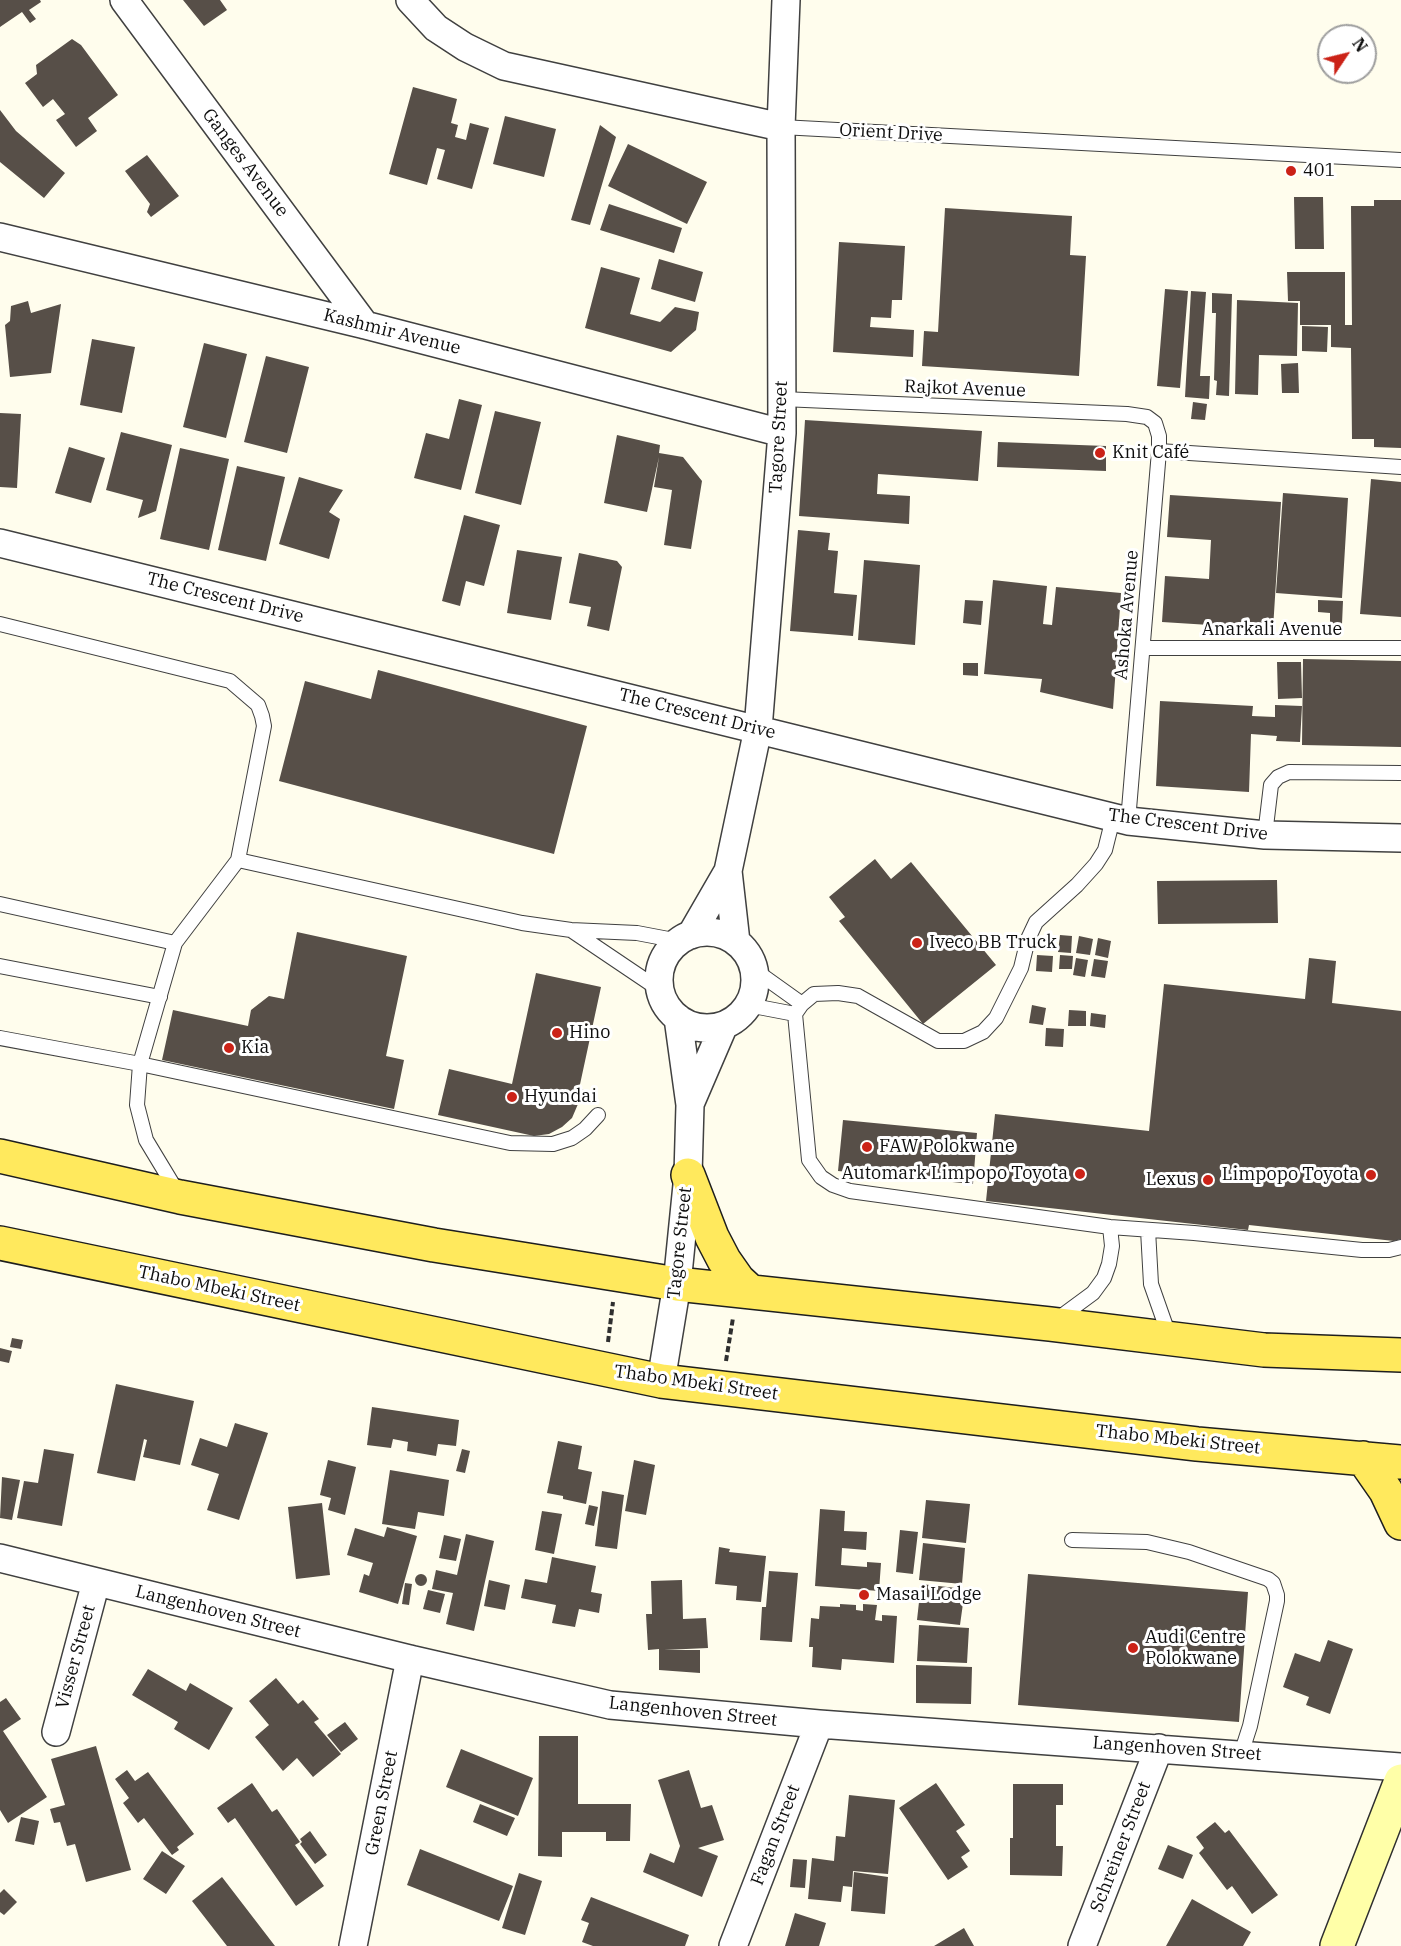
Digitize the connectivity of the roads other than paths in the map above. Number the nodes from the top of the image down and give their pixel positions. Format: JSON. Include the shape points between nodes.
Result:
{"nodes":[{"id":1,"x":124,"y":0,"type":"edge"},
{"id":2,"x":410,"y":0,"type":"edge"},
{"id":3,"x":786,"y":0,"type":"edge"},
{"id":4,"x":781,"y":127,"type":"junction"},
{"id":5,"x":1401,"y":160,"type":"edge"},
{"id":6,"x":0,"y":237,"type":"edge"},
{"id":7,"x":365,"y":325,"type":"junction"},
{"id":8,"x":782,"y":399,"type":"junction"},
{"id":9,"x":1147,"y":417,"type":"joint"},
{"id":10,"x":782,"y":434,"type":"junction"},
{"id":11,"x":1159,"y":451,"type":"junction"},
{"id":12,"x":1401,"y":466,"type":"edge"},
{"id":13,"x":0,"y":543,"type":"edge"},
{"id":14,"x":0,"y":624,"type":"edge"},
{"id":15,"x":1143,"y":648,"type":"junction"},
{"id":16,"x":1401,"y":648,"type":"edge"},
{"id":17,"x":758,"y":729,"type":"junction"},
{"id":18,"x":1401,"y":773,"type":"edge"},
{"id":19,"x":1121,"y":820,"type":"junction"},
{"id":20,"x":1265,"y":835,"type":"junction"},
{"id":21,"x":1401,"y":838,"type":"edge"},
{"id":22,"x":238,"y":860,"type":"junction"},
{"id":23,"x":728,"y":871,"type":"junction"},
{"id":24,"x":0,"y":904,"type":"edge"},
{"id":25,"x":571,"y":930,"type":"junction"},
{"id":26,"x":685,"y":938,"type":"junction"},
{"id":27,"x":736,"y":942,"type":"junction"},
{"id":28,"x":175,"y":943,"type":"junction"},
{"id":29,"x":0,"y":966,"type":"edge"},
{"id":30,"x":753,"y":969,"type":"junction"},
{"id":31,"x":660,"y":990,"type":"junction"},
{"id":32,"x":160,"y":997,"type":"junction"},
{"id":33,"x":748,"y":1005,"type":"junction"},
{"id":34,"x":798,"y":1009,"type":"junction"},
{"id":35,"x":678,"y":1018,"type":"junction"},
{"id":36,"x":724,"y":1025,"type":"junction"},
{"id":37,"x":0,"y":1038,"type":"edge"},
{"id":38,"x":140,"y":1065,"type":"junction"},
{"id":39,"x":690,"y":1105,"type":"junction"},
{"id":40,"x":598,"y":1115,"type":"dead end"},
{"id":41,"x":0,"y":1156,"type":"edge"},
{"id":42,"x":688,"y":1175,"type":"junction"},
{"id":43,"x":180,"y":1197,"type":"junction"},
{"id":44,"x":1110,"y":1227,"type":"junction"},
{"id":45,"x":1148,"y":1230,"type":"junction"},
{"id":46,"x":0,"y":1243,"type":"edge"},
{"id":47,"x":1401,"y":1247,"type":"edge"},
{"id":48,"x":677,"y":1284,"type":"junction"},
{"id":49,"x":745,"y":1291,"type":"junction"},
{"id":50,"x":1050,"y":1324,"type":"junction"},
{"id":51,"x":1170,"y":1339,"type":"junction"},
{"id":52,"x":1401,"y":1342,"type":"edge"},
{"id":53,"x":1359,"y":1354,"type":"junction"},
{"id":54,"x":1401,"y":1355,"type":"edge"},
{"id":55,"x":662,"y":1381,"type":"junction"},
{"id":56,"x":1363,"y":1458,"type":"junction"},
{"id":57,"x":1401,"y":1462,"type":"edge"},
{"id":58,"x":1401,"y":1523,"type":"edge"},
{"id":59,"x":1072,"y":1540,"type":"dead end"},
{"id":60,"x":0,"y":1558,"type":"edge"},
{"id":61,"x":96,"y":1581,"type":"junction"},
{"id":62,"x":410,"y":1659,"type":"junction"},
{"id":63,"x":819,"y":1724,"type":"junction"},
{"id":64,"x":56,"y":1732,"type":"dead end"},
{"id":65,"x":1159,"y":1748,"type":"junction"},
{"id":66,"x":1241,"y":1754,"type":"junction"},
{"id":67,"x":1400,"y":1785,"type":"edge"},
{"id":68,"x":353,"y":1946,"type":"edge"},
{"id":69,"x":733,"y":1946,"type":"edge"},
{"id":70,"x":1082,"y":1946,"type":"edge"},
{"id":71,"x":1337,"y":1946,"type":"edge"}],
"edges":[{"from":1,"to":7,"type":"street","name":"Ganges Avenue"},
{"from":2,"to":4,"type":"street","name":"Orient Drive","via":[[436,28],[504,66]]},
{"from":3,"to":4,"type":"street","name":"Tagore Street"},
{"from":4,"to":5,"type":"lane","name":"Orient Drive"},
{"from":4,"to":8,"type":"street","name":"Tagore Street"},
{"from":6,"to":7,"type":"street","name":"Kashmir Avenue"},
{"from":7,"to":10,"type":"street","name":"Kashmir Avenue"},
{"from":8,"to":9,"type":"lane","name":"Rajkot Avenue"},
{"from":8,"to":10,"type":"street","name":"Tagore Street"},
{"from":9,"to":11,"type":"lane","name":"Ashoka Avenue","via":[[1158,429]]},
{"from":10,"to":17,"type":"street","name":"Tagore Street"},
{"from":11,"to":12,"type":"lane"},
{"from":11,"to":15,"type":"lane","name":"Ashoka Avenue"},
{"from":13,"to":17,"type":"street","name":"The Crescent Drive"},
{"from":14,"to":22,"type":"lane","via":[[230,681],[258,705],[264,726]]},
{"from":15,"to":16,"type":"lane","name":"Anarkali Avenue"},
{"from":15,"to":19,"type":"lane","name":"Ashoka Avenue"},
{"from":17,"to":19,"type":"street","name":"The Crescent Drive"},
{"from":17,"to":23,"type":"street","name":"Tagore Street"},
{"from":18,"to":20,"type":"lane","via":[[1288,772],[1271,785]]},
{"from":19,"to":20,"type":"street","name":"The Crescent Drive"},
{"from":19,"to":34,"type":"lane","name":"Ashoka Avenue","via":[[1096,864],[1036,922],[1021,968],[996,1018],[983,1032],[964,1041],[938,1041],[858,996],[838,993],[814,994]]},
{"from":20,"to":21,"type":"street","name":"The Crescent Drive"},
{"from":22,"to":25,"type":"lane","via":[[522,923]]},
{"from":22,"to":28,"type":"lane"},
{"from":23,"to":26,"type":"street","name":"Tagore Street"},
{"from":23,"to":27,"type":"street","name":"Tagore Street"},
{"from":24,"to":28,"type":"lane"},
{"from":25,"to":26,"type":"lane"},
{"from":25,"to":31,"type":"lane"},
{"from":26,"to":27,"type":"street","via":[[702,932]]},
{"from":26,"to":31,"type":"street","name":"Tagore Street","via":[[669,950],[662,962]]},
{"from":27,"to":30,"type":"street","name":"Tagore Street"},
{"from":28,"to":32,"type":"lane"},
{"from":29,"to":32,"type":"lane"},
{"from":30,"to":33,"type":"street","via":[[754,987]]},
{"from":30,"to":34,"type":"lane"},
{"from":31,"to":35,"type":"street","name":"Tagore Street"},
{"from":32,"to":38,"type":"lane"},
{"from":33,"to":34,"type":"lane"},
{"from":33,"to":36,"type":"street","name":"Tagore Street"},
{"from":34,"to":44,"type":"lane","via":[[809,1160],[832,1185],[850,1191]]},
{"from":35,"to":36,"type":"street","via":[[700,1028]]},
{"from":35,"to":39,"type":"street","name":"Tagore Street"},
{"from":36,"to":39,"type":"street","name":"Tagore Street"},
{"from":37,"to":38,"type":"lane"},
{"from":38,"to":40,"type":"lane","via":[[510,1143],[553,1144],[572,1138]]},
{"from":38,"to":43,"type":"lane","via":[[137,1105],[146,1140]]},
{"from":39,"to":42,"type":"street","name":"Tagore Street"},
{"from":41,"to":43,"type":"main road"},
{"from":42,"to":48,"type":"street","name":"Tagore Street"},
{"from":42,"to":49,"type":"main road","via":[[712,1237]]},
{"from":43,"to":48,"type":"main road","via":[[434,1245]]},
{"from":44,"to":45,"type":"lane"},
{"from":44,"to":50,"type":"lane","via":[[1112,1246],[1104,1278],[1093,1293]]},
{"from":45,"to":47,"type":"lane","via":[[1362,1250]]},
{"from":45,"to":51,"type":"lane","via":[[1151,1284]]},
{"from":46,"to":55,"type":"main road","name":"Thabo Mbeki Street"},
{"from":48,"to":49,"type":"main road"},
{"from":48,"to":55,"type":"street","name":"Tagore Street"},
{"from":49,"to":50,"type":"main road"},
{"from":50,"to":51,"type":"main road"},
{"from":51,"to":53,"type":"main road","via":[[1264,1350]]},
{"from":52,"to":53,"type":"main road"},
{"from":53,"to":54,"type":"main road"},
{"from":55,"to":56,"type":"main road","name":"Thabo Mbeki Street","via":[[1197,1444]]},
{"from":56,"to":57,"type":"main road","name":"Thabo Mbeki Street"},
{"from":56,"to":58,"type":"main road","via":[[1386,1491]]},
{"from":59,"to":66,"type":"lane","via":[[1147,1542],[1189,1552],[1273,1583],[1277,1600],[1251,1726]]},
{"from":60,"to":61,"type":"street","name":"Langenhoven Street"},
{"from":61,"to":62,"type":"street","name":"Langenhoven Street"},
{"from":61,"to":64,"type":"street","name":"Visser Street"},
{"from":62,"to":63,"type":"street","name":"Langenhoven Street","via":[[610,1706]]},
{"from":62,"to":68,"type":"street","name":"Green Street"},
{"from":63,"to":65,"type":"street","name":"Langenhoven Street"},
{"from":63,"to":69,"type":"street","name":"Fagan Street"},
{"from":65,"to":66,"type":"street","name":"Langenhoven Street"},
{"from":65,"to":70,"type":"street","name":"Schreiner Street"},
{"from":66,"to":67,"type":"street","name":"Langenhoven Street"},
{"from":67,"to":71,"type":"street"}]}
